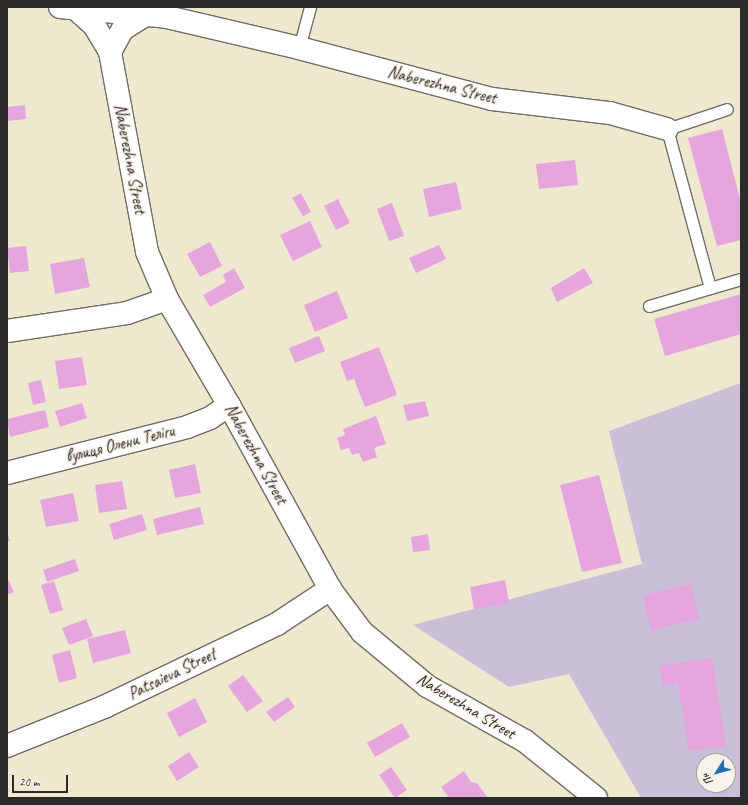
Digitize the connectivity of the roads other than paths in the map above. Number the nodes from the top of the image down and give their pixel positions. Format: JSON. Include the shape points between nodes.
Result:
{"nodes":[{"id":1,"x":310,"y":7,"type":"edge"},
{"id":2,"x":68,"y":8,"type":"edge"},
{"id":3,"x":145,"y":15,"type":"junction"},
{"id":4,"x":299,"y":48,"type":"junction"},
{"id":5,"x":110,"y":52,"type":"junction"},
{"id":6,"x":727,"y":108,"type":"dead end"},
{"id":7,"x":667,"y":129,"type":"junction"},
{"id":8,"x":741,"y":279,"type":"edge"},
{"id":9,"x":710,"y":288,"type":"junction"},
{"id":10,"x":167,"y":299,"type":"junction"},
{"id":11,"x":649,"y":306,"type":"dead end"},
{"id":12,"x":7,"y":331,"type":"edge"},
{"id":13,"x":229,"y":405,"type":"junction"},
{"id":14,"x":7,"y":473,"type":"edge"},
{"id":15,"x":330,"y":589,"type":"junction"},
{"id":16,"x":7,"y":746,"type":"edge"},
{"id":17,"x":589,"y":796,"type":"edge"}],
"edges":[{"from":1,"to":4,"type":"lane"},
{"from":2,"to":3,"type":"street","name":"Naberezhna Street"},
{"from":2,"to":5,"type":"street","name":"Naberezhna Street","via":[[94,25]]},
{"from":3,"to":4,"type":"street","name":"Naberezhna Street","via":[[167,17]]},
{"from":3,"to":5,"type":"street","via":[[123,29]]},
{"from":4,"to":7,"type":"street","name":"Naberezhna Street","via":[[492,99],[610,113]]},
{"from":5,"to":10,"type":"street","name":"Naberezhna Street","via":[[147,252]]},
{"from":6,"to":7,"type":"lane"},
{"from":7,"to":9,"type":"lane"},
{"from":8,"to":9,"type":"lane"},
{"from":9,"to":11,"type":"lane"},
{"from":10,"to":12,"type":"street","via":[[127,312]]},
{"from":10,"to":13,"type":"street","name":"Naberezhna Street"},
{"from":13,"to":14,"type":"street","name":"вулиця Олени Теліги","via":[[210,418],[187,427]]},
{"from":13,"to":15,"type":"street","name":"Naberezhna Street"},
{"from":15,"to":16,"type":"street","name":"Patsaieva Street","via":[[277,624],[104,707]]},
{"from":15,"to":17,"type":"street","name":"Naberezhna Street","via":[[362,632],[427,686],[525,741]]}]}
